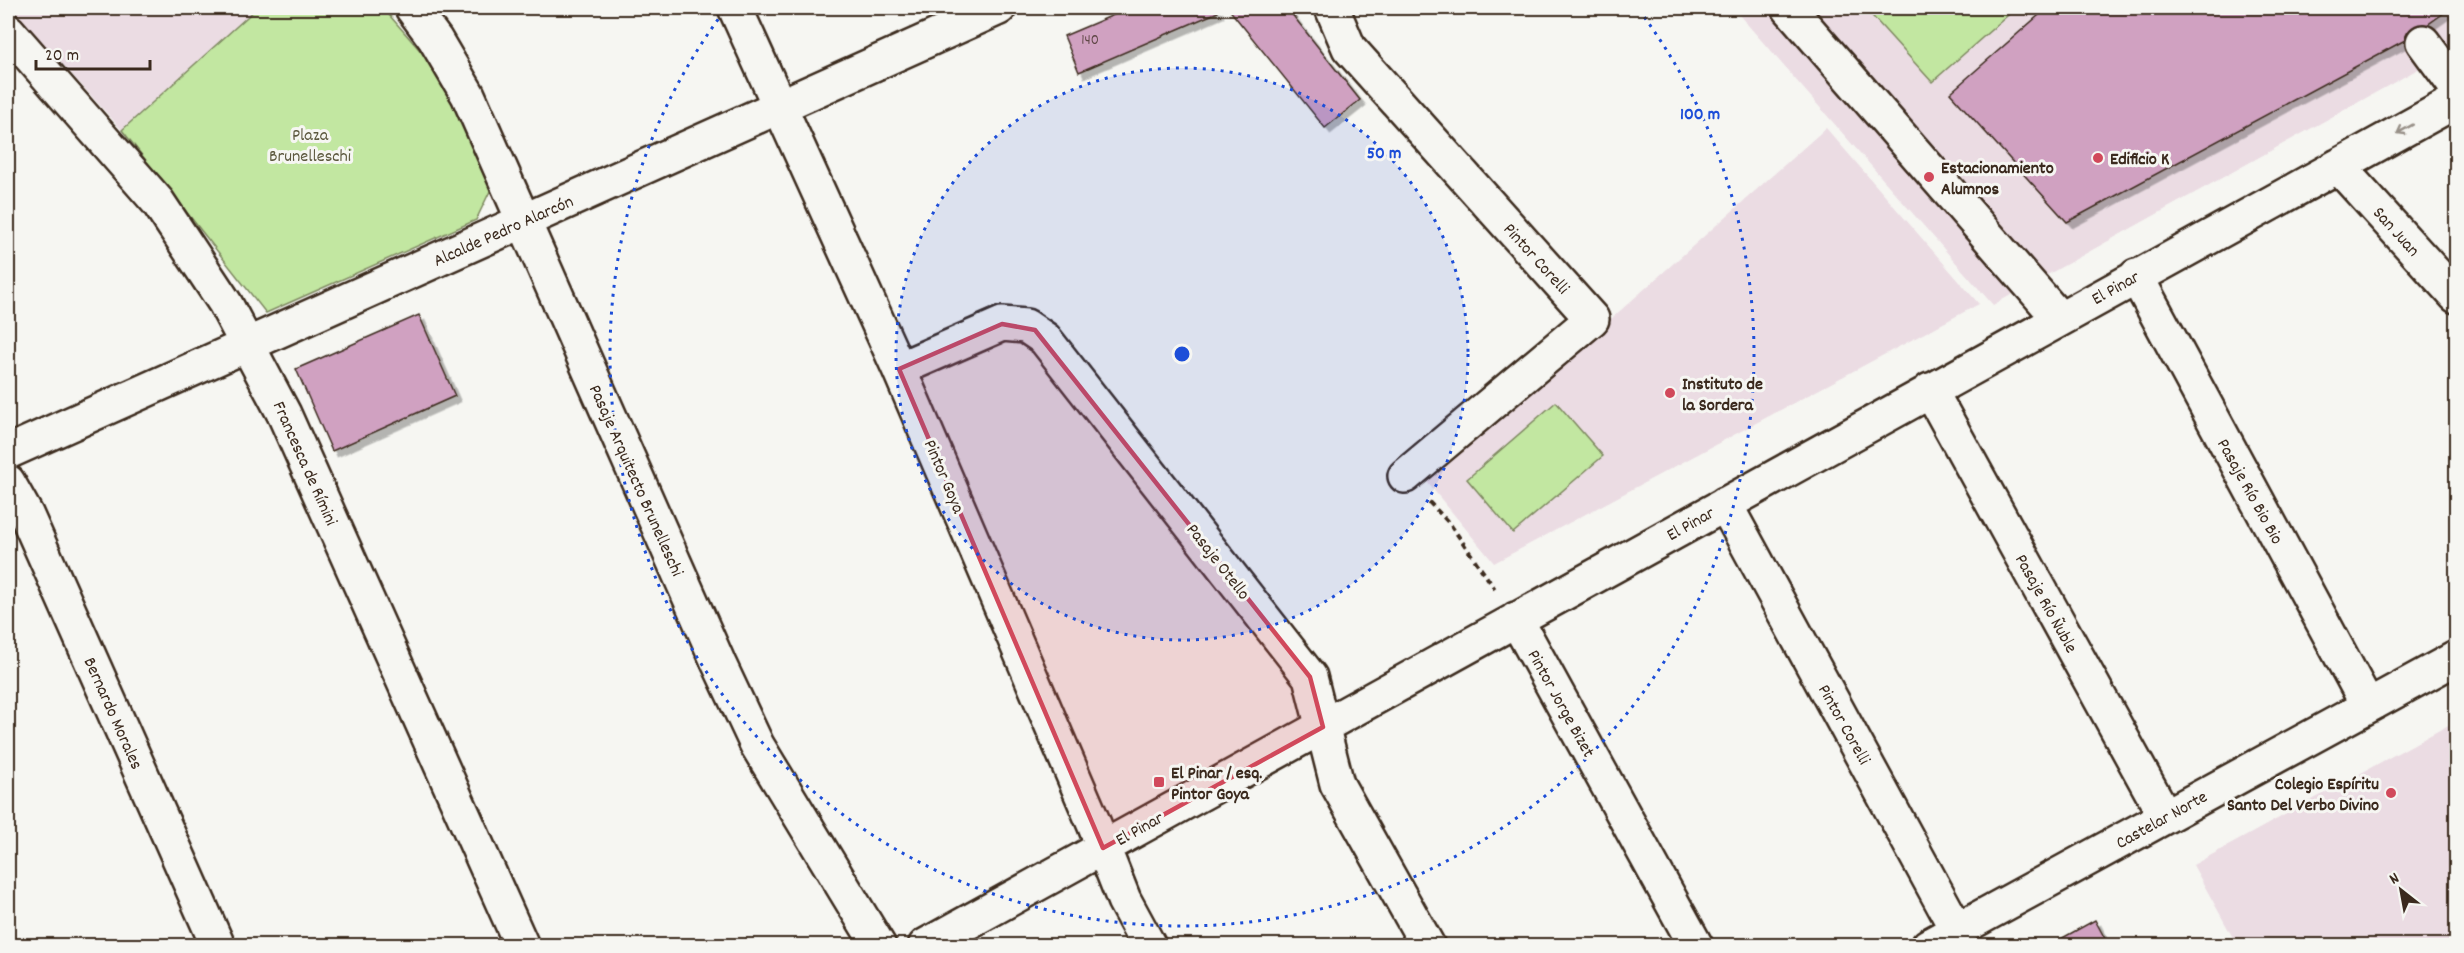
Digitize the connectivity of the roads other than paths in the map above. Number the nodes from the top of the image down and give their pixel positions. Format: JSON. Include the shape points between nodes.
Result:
{"nodes":[{"id":1,"x":412,"y":8,"type":"edge"},
{"id":2,"x":735,"y":8,"type":"edge"},
{"id":3,"x":999,"y":8,"type":"edge"},
{"id":4,"x":1332,"y":8,"type":"edge"},
{"id":5,"x":1789,"y":8,"type":"edge"},
{"id":6,"x":8,"y":31,"type":"edge"},
{"id":7,"x":2423,"y":42,"type":"dead end"},
{"id":8,"x":2457,"y":87,"type":"edge"},
{"id":9,"x":2457,"y":100,"type":"edge"},
{"id":10,"x":781,"y":105,"type":"junction"},
{"id":11,"x":2338,"y":166,"type":"junction"},
{"id":12,"x":522,"y":221,"type":"junction"},
{"id":13,"x":2136,"y":276,"type":"junction"},
{"id":14,"x":2457,"y":296,"type":"edge"},
{"id":15,"x":2059,"y":318,"type":"junction"},
{"id":16,"x":247,"y":344,"type":"junction"},
{"id":17,"x":899,"y":369,"type":"junction"},
{"id":18,"x":1930,"y":390,"type":"junction"},
{"id":19,"x":8,"y":452,"type":"edge"},
{"id":20,"x":1405,"y":476,"type":"road end"},
{"id":21,"x":8,"y":482,"type":"edge"},
{"id":22,"x":1725,"y":504,"type":"junction"},
{"id":23,"x":1516,"y":619,"type":"junction"},
{"id":24,"x":2457,"y":658,"type":"edge"},
{"id":25,"x":2368,"y":706,"type":"junction"},
{"id":26,"x":1323,"y":727,"type":"junction"},
{"id":27,"x":2166,"y":816,"type":"junction"},
{"id":28,"x":1103,"y":848,"type":"junction"},
{"id":29,"x":1957,"y":938,"type":"edge"},
{"id":30,"x":218,"y":945,"type":"edge"},
{"id":31,"x":522,"y":945,"type":"edge"},
{"id":32,"x":879,"y":945,"type":"edge"},
{"id":33,"x":925,"y":945,"type":"edge"},
{"id":34,"x":1149,"y":945,"type":"edge"},
{"id":35,"x":1428,"y":945,"type":"edge"},
{"id":36,"x":1696,"y":945,"type":"edge"},
{"id":37,"x":1928,"y":945,"type":"edge"}],
"edges":[{"from":1,"to":12,"type":"street","name":"Pasaje Arquitecto Brunelleschi","via":[[468,95]]},
{"from":2,"to":10,"type":"street","name":"Pintor Goya"},
{"from":3,"to":10,"type":"street","name":"Alcalde Pedro Alarcón"},
{"from":4,"to":20,"type":"street","name":"Pintor Corelli","via":[[1349,48],[1592,319]]},
{"from":5,"to":15,"type":"street"},
{"from":6,"to":16,"type":"street","name":"Francesca de Rímini","via":[[158,202],[225,303]]},
{"from":7,"to":8,"type":"street"},
{"from":9,"to":11,"type":"street","name":"El Pinar","one_way":true},
{"from":10,"to":12,"type":"street","name":"Alcalde Pedro Alarcón"},
{"from":10,"to":17,"type":"street","name":"Pintor Goya"},
{"from":11,"to":13,"type":"street","name":"El Pinar"},
{"from":11,"to":14,"type":"street","name":"San Juan"},
{"from":12,"to":16,"type":"street","name":"Alcalde Pedro Alarcón"},
{"from":12,"to":32,"type":"street","name":"Pasaje Arquitecto Brunelleschi","via":[[757,745]]},
{"from":13,"to":15,"type":"street","name":"El Pinar"},
{"from":13,"to":25,"type":"street","name":"Pasaje Río Bio Bio"},
{"from":15,"to":18,"type":"street","name":"El Pinar"},
{"from":16,"to":19,"type":"street","name":"Alcalde Pedro Alarcón"},
{"from":16,"to":31,"type":"street","name":"Francesca de Rímini","via":[[284,414]]},
{"from":17,"to":26,"type":"street","name":"Pasaje Otello","via":[[1002,324],[1035,330],[1310,677]]},
{"from":17,"to":28,"type":"street","name":"Pintor Goya"},
{"from":18,"to":22,"type":"street","name":"El Pinar"},
{"from":18,"to":27,"type":"street","name":"Pasaje Río Ñuble"},
{"from":21,"to":30,"type":"street","name":"Bernardo Morales","via":[[26,514]]},
{"from":22,"to":23,"type":"street","name":"El Pinar"},
{"from":22,"to":29,"type":"street","name":"Pintor Corelli"},
{"from":23,"to":26,"type":"street","name":"El Pinar"},
{"from":23,"to":36,"type":"street","name":"Pintor Jorge Bizet"},
{"from":24,"to":25,"type":"street","name":"Castelar Norte"},
{"from":25,"to":27,"type":"street","name":"Castelar Norte"},
{"from":26,"to":28,"type":"street","name":"El Pinar"},
{"from":26,"to":35,"type":"street","name":"Pasaje Otello","via":[[1338,784]]},
{"from":27,"to":29,"type":"street","name":"Castelar Norte"},
{"from":28,"to":33,"type":"street","name":"El Pinar"},
{"from":28,"to":34,"type":"street","name":"Pintor Goya","via":[[1124,900]]},
{"from":29,"to":37,"type":"street","name":"Castelar Norte"}]}
